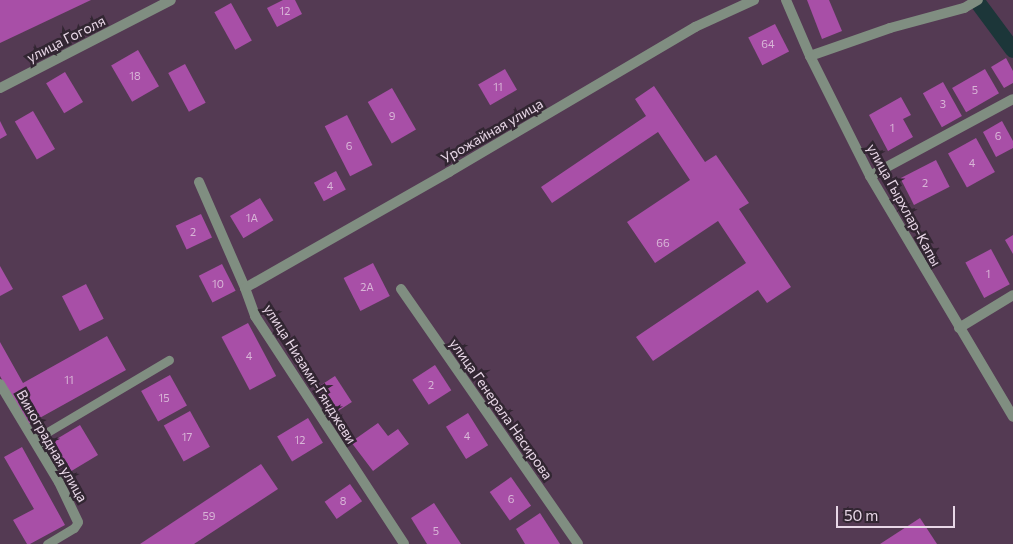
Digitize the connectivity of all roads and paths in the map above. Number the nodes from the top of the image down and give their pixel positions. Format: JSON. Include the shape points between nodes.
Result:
{"nodes":[{"id":1,"x":171,"y":0,"type":"edge"},
{"id":2,"x":754,"y":0,"type":"edge"},
{"id":3,"x":786,"y":0,"type":"edge"},
{"id":4,"x":978,"y":0,"type":"edge"},
{"id":5,"x":810,"y":56,"type":"junction"},
{"id":6,"x":0,"y":88,"type":"edge"},
{"id":7,"x":1013,"y":98,"type":"edge"},
{"id":8,"x":870,"y":176,"type":"junction"},
{"id":9,"x":199,"y":182,"type":"dead end"},
{"id":10,"x":245,"y":288,"type":"junction"},
{"id":11,"x":401,"y":289,"type":"dead end"},
{"id":12,"x":1013,"y":295,"type":"edge"},
{"id":13,"x":959,"y":328,"type":"junction"},
{"id":14,"x":169,"y":360,"type":"dead end"},
{"id":15,"x":0,"y":384,"type":"edge"},
{"id":16,"x":1013,"y":417,"type":"edge"},
{"id":17,"x":34,"y":440,"type":"junction"},
{"id":18,"x":78,"y":522,"type":"joint"},
{"id":19,"x":47,"y":544,"type":"edge"},
{"id":20,"x":404,"y":544,"type":"edge"},
{"id":21,"x":578,"y":544,"type":"edge"}],
"edges":[{"from":1,"to":6,"type":"street","name":"улица Гоголя"},
{"from":2,"to":10,"type":"street","name":"Урожайная улица","via":[[695,28]]},
{"from":3,"to":5,"type":"street","name":"улица Гырхлар-Капы"},
{"from":4,"to":5,"type":"street","via":[[964,8],[890,28]]},
{"from":5,"to":8,"type":"street","name":"улица Гырхлар-Капы"},
{"from":7,"to":8,"type":"street"},
{"from":8,"to":13,"type":"street","name":"улица Гырхлар-Капы"},
{"from":9,"to":10,"type":"street","name":"улица Низами-Гянджеви"},
{"from":10,"to":20,"type":"street","name":"улица Низами-Гянджеви","via":[[255,316]]},
{"from":11,"to":21,"type":"street","name":"улица Генерала Насирова"},
{"from":12,"to":13,"type":"street"},
{"from":13,"to":16,"type":"street","name":"улица Гырхлар-Капы"},
{"from":14,"to":17,"type":"lane"},
{"from":15,"to":17,"type":"street","name":"Виноградная улица"},
{"from":17,"to":18,"type":"street","name":"Виноградная улица"},
{"from":18,"to":19,"type":"lane","via":[[74,528]]}]}
